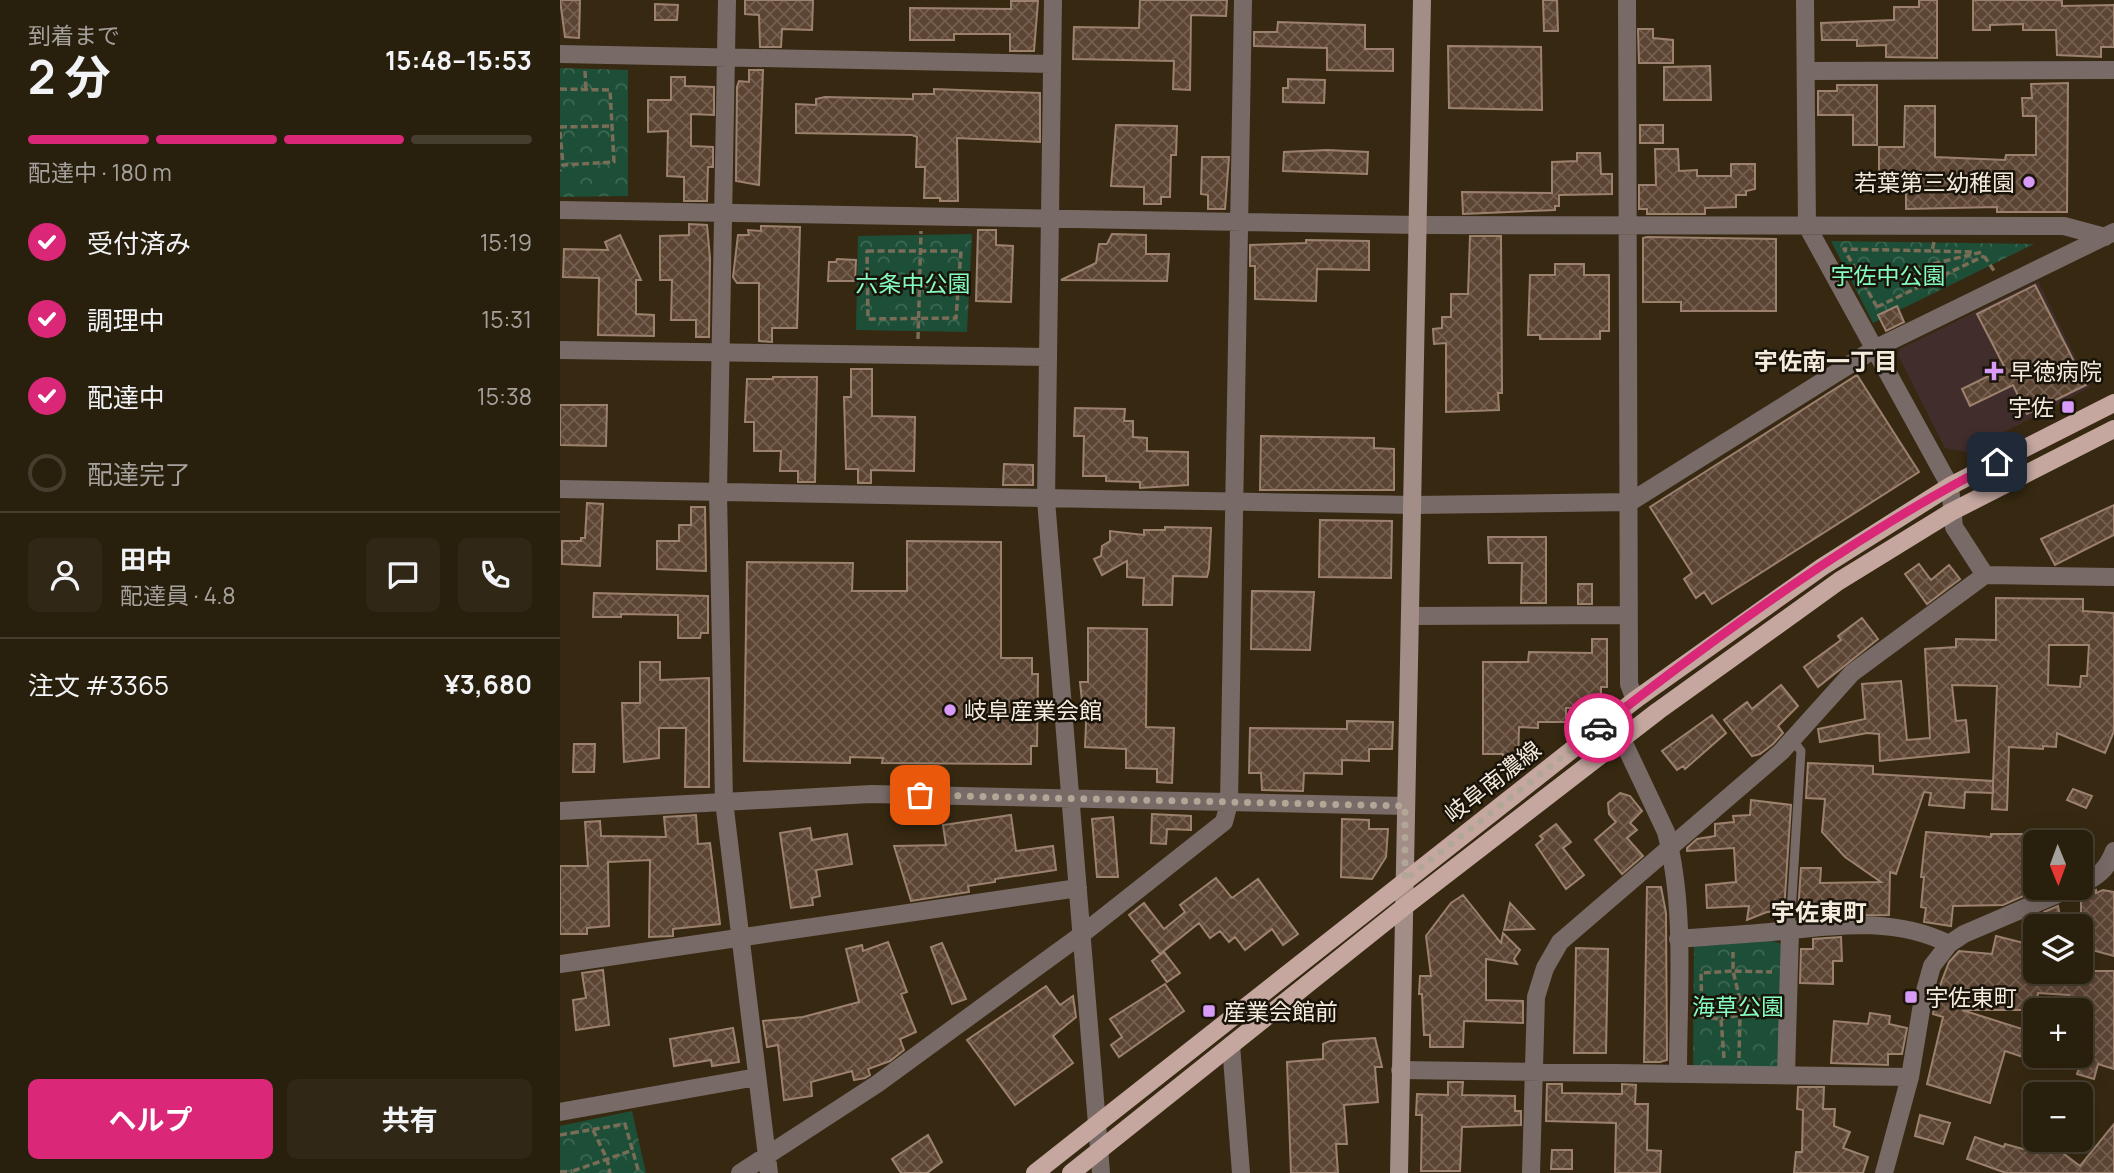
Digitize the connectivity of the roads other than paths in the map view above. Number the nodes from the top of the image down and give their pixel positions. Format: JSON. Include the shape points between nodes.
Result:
{"nodes":[{"id":1,"x":727,"y":0,"type":"edge"},
{"id":2,"x":1054,"y":0,"type":"edge"},
{"id":3,"x":1243,"y":0,"type":"edge"},
{"id":4,"x":1422,"y":0,"type":"edge"},
{"id":5,"x":1627,"y":0,"type":"edge"},
{"id":6,"x":1805,"y":0,"type":"edge"},
{"id":7,"x":560,"y":54,"type":"edge"},
{"id":8,"x":726,"y":58,"type":"junction"},
{"id":9,"x":1052,"y":64,"type":"junction"},
{"id":10,"x":2114,"y":70,"type":"edge"},
{"id":11,"x":1806,"y":71,"type":"junction"},
{"id":12,"x":560,"y":210,"type":"edge"},
{"id":13,"x":723,"y":214,"type":"junction"},
{"id":14,"x":1051,"y":218,"type":"junction"},
{"id":15,"x":1240,"y":221,"type":"junction"},
{"id":16,"x":1418,"y":225,"type":"junction"},
{"id":17,"x":1628,"y":225,"type":"junction"},
{"id":18,"x":1807,"y":226,"type":"junction"},
{"id":19,"x":2109,"y":234,"type":"edge"},
{"id":20,"x":1876,"y":348,"type":"junction"},
{"id":21,"x":560,"y":350,"type":"edge"},
{"id":22,"x":721,"y":352,"type":"junction"},
{"id":23,"x":1047,"y":357,"type":"junction"},
{"id":24,"x":2114,"y":403,"type":"edge"},
{"id":25,"x":2114,"y":429,"type":"edge"},
{"id":26,"x":1950,"y":486,"type":"junction"},
{"id":27,"x":560,"y":489,"type":"edge"},
{"id":28,"x":718,"y":492,"type":"junction"},
{"id":29,"x":1046,"y":500,"type":"junction"},
{"id":30,"x":1234,"y":502,"type":"junction"},
{"id":31,"x":1630,"y":502,"type":"junction"},
{"id":32,"x":1413,"y":505,"type":"junction"},
{"id":33,"x":1951,"y":512,"type":"junction"},
{"id":34,"x":1985,"y":575,"type":"junction"},
{"id":35,"x":2114,"y":577,"type":"edge"},
{"id":36,"x":1629,"y":615,"type":"junction"},
{"id":37,"x":1410,"y":616,"type":"junction"},
{"id":38,"x":1635,"y":700,"type":"junction"},
{"id":39,"x":1622,"y":738,"type":"junction"},
{"id":40,"x":1793,"y":739,"type":"junction"},
{"id":41,"x":1069,"y":800,"type":"junction"},
{"id":42,"x":724,"y":801,"type":"junction"},
{"id":43,"x":1229,"y":803,"type":"junction"},
{"id":44,"x":1405,"y":806,"type":"junction"},
{"id":45,"x":560,"y":811,"type":"edge"},
{"id":46,"x":1670,"y":848,"type":"junction"},
{"id":47,"x":2114,"y":851,"type":"edge"},
{"id":48,"x":2093,"y":879,"type":"edge"},
{"id":49,"x":1405,"y":880,"type":"junction"},
{"id":50,"x":1078,"y":888,"type":"junction"},
{"id":51,"x":2044,"y":900,"type":"edge"},
{"id":52,"x":1404,"y":907,"type":"junction"},
{"id":53,"x":1790,"y":930,"type":"junction"},
{"id":54,"x":1081,"y":934,"type":"junction"},
{"id":55,"x":739,"y":939,"type":"junction"},
{"id":56,"x":1678,"y":939,"type":"junction"},
{"id":57,"x":1949,"y":944,"type":"junction"},
{"id":58,"x":560,"y":964,"type":"edge"},
{"id":59,"x":1231,"y":1045,"type":"junction"},
{"id":60,"x":1400,"y":1070,"type":"junction"},
{"id":61,"x":1534,"y":1072,"type":"junction"},
{"id":62,"x":1678,"y":1072,"type":"junction"},
{"id":63,"x":1786,"y":1074,"type":"junction"},
{"id":64,"x":757,"y":1077,"type":"junction"},
{"id":65,"x":1910,"y":1077,"type":"junction"},
{"id":66,"x":560,"y":1112,"type":"edge"},
{"id":67,"x":1097,"y":1124,"type":"junction"},
{"id":68,"x":1099,"y":1151,"type":"junction"},
{"id":69,"x":768,"y":1165,"type":"edge"},
{"id":70,"x":740,"y":1173,"type":"edge"},
{"id":71,"x":1035,"y":1173,"type":"edge"},
{"id":72,"x":1071,"y":1173,"type":"edge"},
{"id":73,"x":1101,"y":1173,"type":"edge"},
{"id":74,"x":1241,"y":1173,"type":"edge"},
{"id":75,"x":1399,"y":1173,"type":"edge"},
{"id":76,"x":1531,"y":1173,"type":"edge"},
{"id":77,"x":1884,"y":1173,"type":"edge"}],
"edges":[{"from":1,"to":8,"type":"street"},
{"from":2,"to":9,"type":"street"},
{"from":3,"to":15,"type":"street"},
{"from":4,"to":16,"type":"street"},
{"from":5,"to":17,"type":"street"},
{"from":6,"to":11,"type":"street"},
{"from":7,"to":8,"type":"street"},
{"from":8,"to":9,"type":"street"},
{"from":8,"to":13,"type":"street"},
{"from":9,"to":14,"type":"street"},
{"from":10,"to":11,"type":"street"},
{"from":11,"to":18,"type":"street"},
{"from":12,"to":13,"type":"street"},
{"from":13,"to":14,"type":"street"},
{"from":13,"to":22,"type":"street"},
{"from":14,"to":15,"type":"street"},
{"from":14,"to":23,"type":"street"},
{"from":15,"to":16,"type":"street"},
{"from":15,"to":30,"type":"street"},
{"from":16,"to":17,"type":"street"},
{"from":16,"to":32,"type":"street"},
{"from":17,"to":18,"type":"street"},
{"from":17,"to":31,"type":"street"},
{"from":18,"to":19,"type":"street","via":[[2064,226]]},
{"from":18,"to":20,"type":"street"},
{"from":19,"to":20,"type":"street"},
{"from":20,"to":26,"type":"street"},
{"from":20,"to":31,"type":"street"},
{"from":21,"to":22,"type":"street"},
{"from":22,"to":23,"type":"street"},
{"from":22,"to":28,"type":"street"},
{"from":23,"to":29,"type":"street"},
{"from":24,"to":26,"type":"main road","name":"岐阜南濃線"},
{"from":25,"to":33,"type":"main road","name":"岐阜南濃線"},
{"from":26,"to":33,"type":"street"},
{"from":26,"to":38,"type":"main road","name":"岐阜南濃線","via":[[1822,566]]},
{"from":27,"to":28,"type":"street"},
{"from":28,"to":29,"type":"street"},
{"from":28,"to":42,"type":"street"},
{"from":29,"to":30,"type":"street"},
{"from":29,"to":41,"type":"street"},
{"from":30,"to":32,"type":"street"},
{"from":30,"to":43,"type":"street"},
{"from":31,"to":32,"type":"street"},
{"from":31,"to":36,"type":"street"},
{"from":32,"to":37,"type":"street"},
{"from":33,"to":34,"type":"street","via":[[1954,527]]},
{"from":33,"to":39,"type":"main road","name":"岐阜南濃線","via":[[1839,581]]},
{"from":34,"to":35,"type":"street"},
{"from":34,"to":40,"type":"street","via":[[1852,673]]},
{"from":36,"to":37,"type":"street"},
{"from":36,"to":38,"type":"street","via":[[1629,684]]},
{"from":37,"to":44,"type":"street"},
{"from":38,"to":49,"type":"main road","name":"岐阜南濃線"},
{"from":39,"to":46,"type":"street","via":[[1667,832]]},
{"from":39,"to":52,"type":"main road","name":"岐阜南濃線"},
{"from":40,"to":46,"type":"street"},
{"from":40,"to":53,"type":"lane","via":[[1801,751]]},
{"from":41,"to":42,"type":"street","via":[[871,794]]},
{"from":41,"to":43,"type":"street"},
{"from":41,"to":50,"type":"street"},
{"from":42,"to":45,"type":"street"},
{"from":42,"to":55,"type":"street"},
{"from":43,"to":44,"type":"street"},
{"from":43,"to":54,"type":"street","via":[[1224,822]]},
{"from":44,"to":49,"type":"street"},
{"from":46,"to":56,"type":"street"},
{"from":46,"to":61,"type":"street","via":[[1560,942],[1545,968],[1536,998]]},
{"from":47,"to":48,"type":"street"},
{"from":49,"to":52,"type":"street"},
{"from":49,"to":67,"type":"main road","name":"岐阜南濃線"},
{"from":50,"to":54,"type":"street"},
{"from":50,"to":55,"type":"street"},
{"from":51,"to":57,"type":"street"},
{"from":52,"to":59,"type":"main road","name":"岐阜南濃線"},
{"from":52,"to":60,"type":"street"},
{"from":53,"to":56,"type":"street"},
{"from":53,"to":57,"type":"street","via":[[1876,924],[1931,934]]},
{"from":53,"to":63,"type":"street"},
{"from":54,"to":67,"type":"street"},
{"from":54,"to":69,"type":"street"},
{"from":55,"to":58,"type":"street"},
{"from":55,"to":64,"type":"street"},
{"from":56,"to":62,"type":"street"},
{"from":57,"to":65,"type":"street","via":[[1932,966]]},
{"from":59,"to":68,"type":"main road","name":"岐阜南濃線"},
{"from":59,"to":74,"type":"street"},
{"from":60,"to":61,"type":"street"},
{"from":60,"to":75,"type":"street"},
{"from":61,"to":62,"type":"street"},
{"from":61,"to":76,"type":"street"},
{"from":62,"to":63,"type":"street"},
{"from":63,"to":65,"type":"street"},
{"from":64,"to":66,"type":"street"},
{"from":64,"to":69,"type":"street"},
{"from":65,"to":77,"type":"street"},
{"from":67,"to":68,"type":"street"},
{"from":67,"to":71,"type":"main road","name":"岐阜南濃線"},
{"from":68,"to":72,"type":"main road","name":"岐阜南濃線"},
{"from":68,"to":73,"type":"street"},
{"from":69,"to":70,"type":"street"}]}
